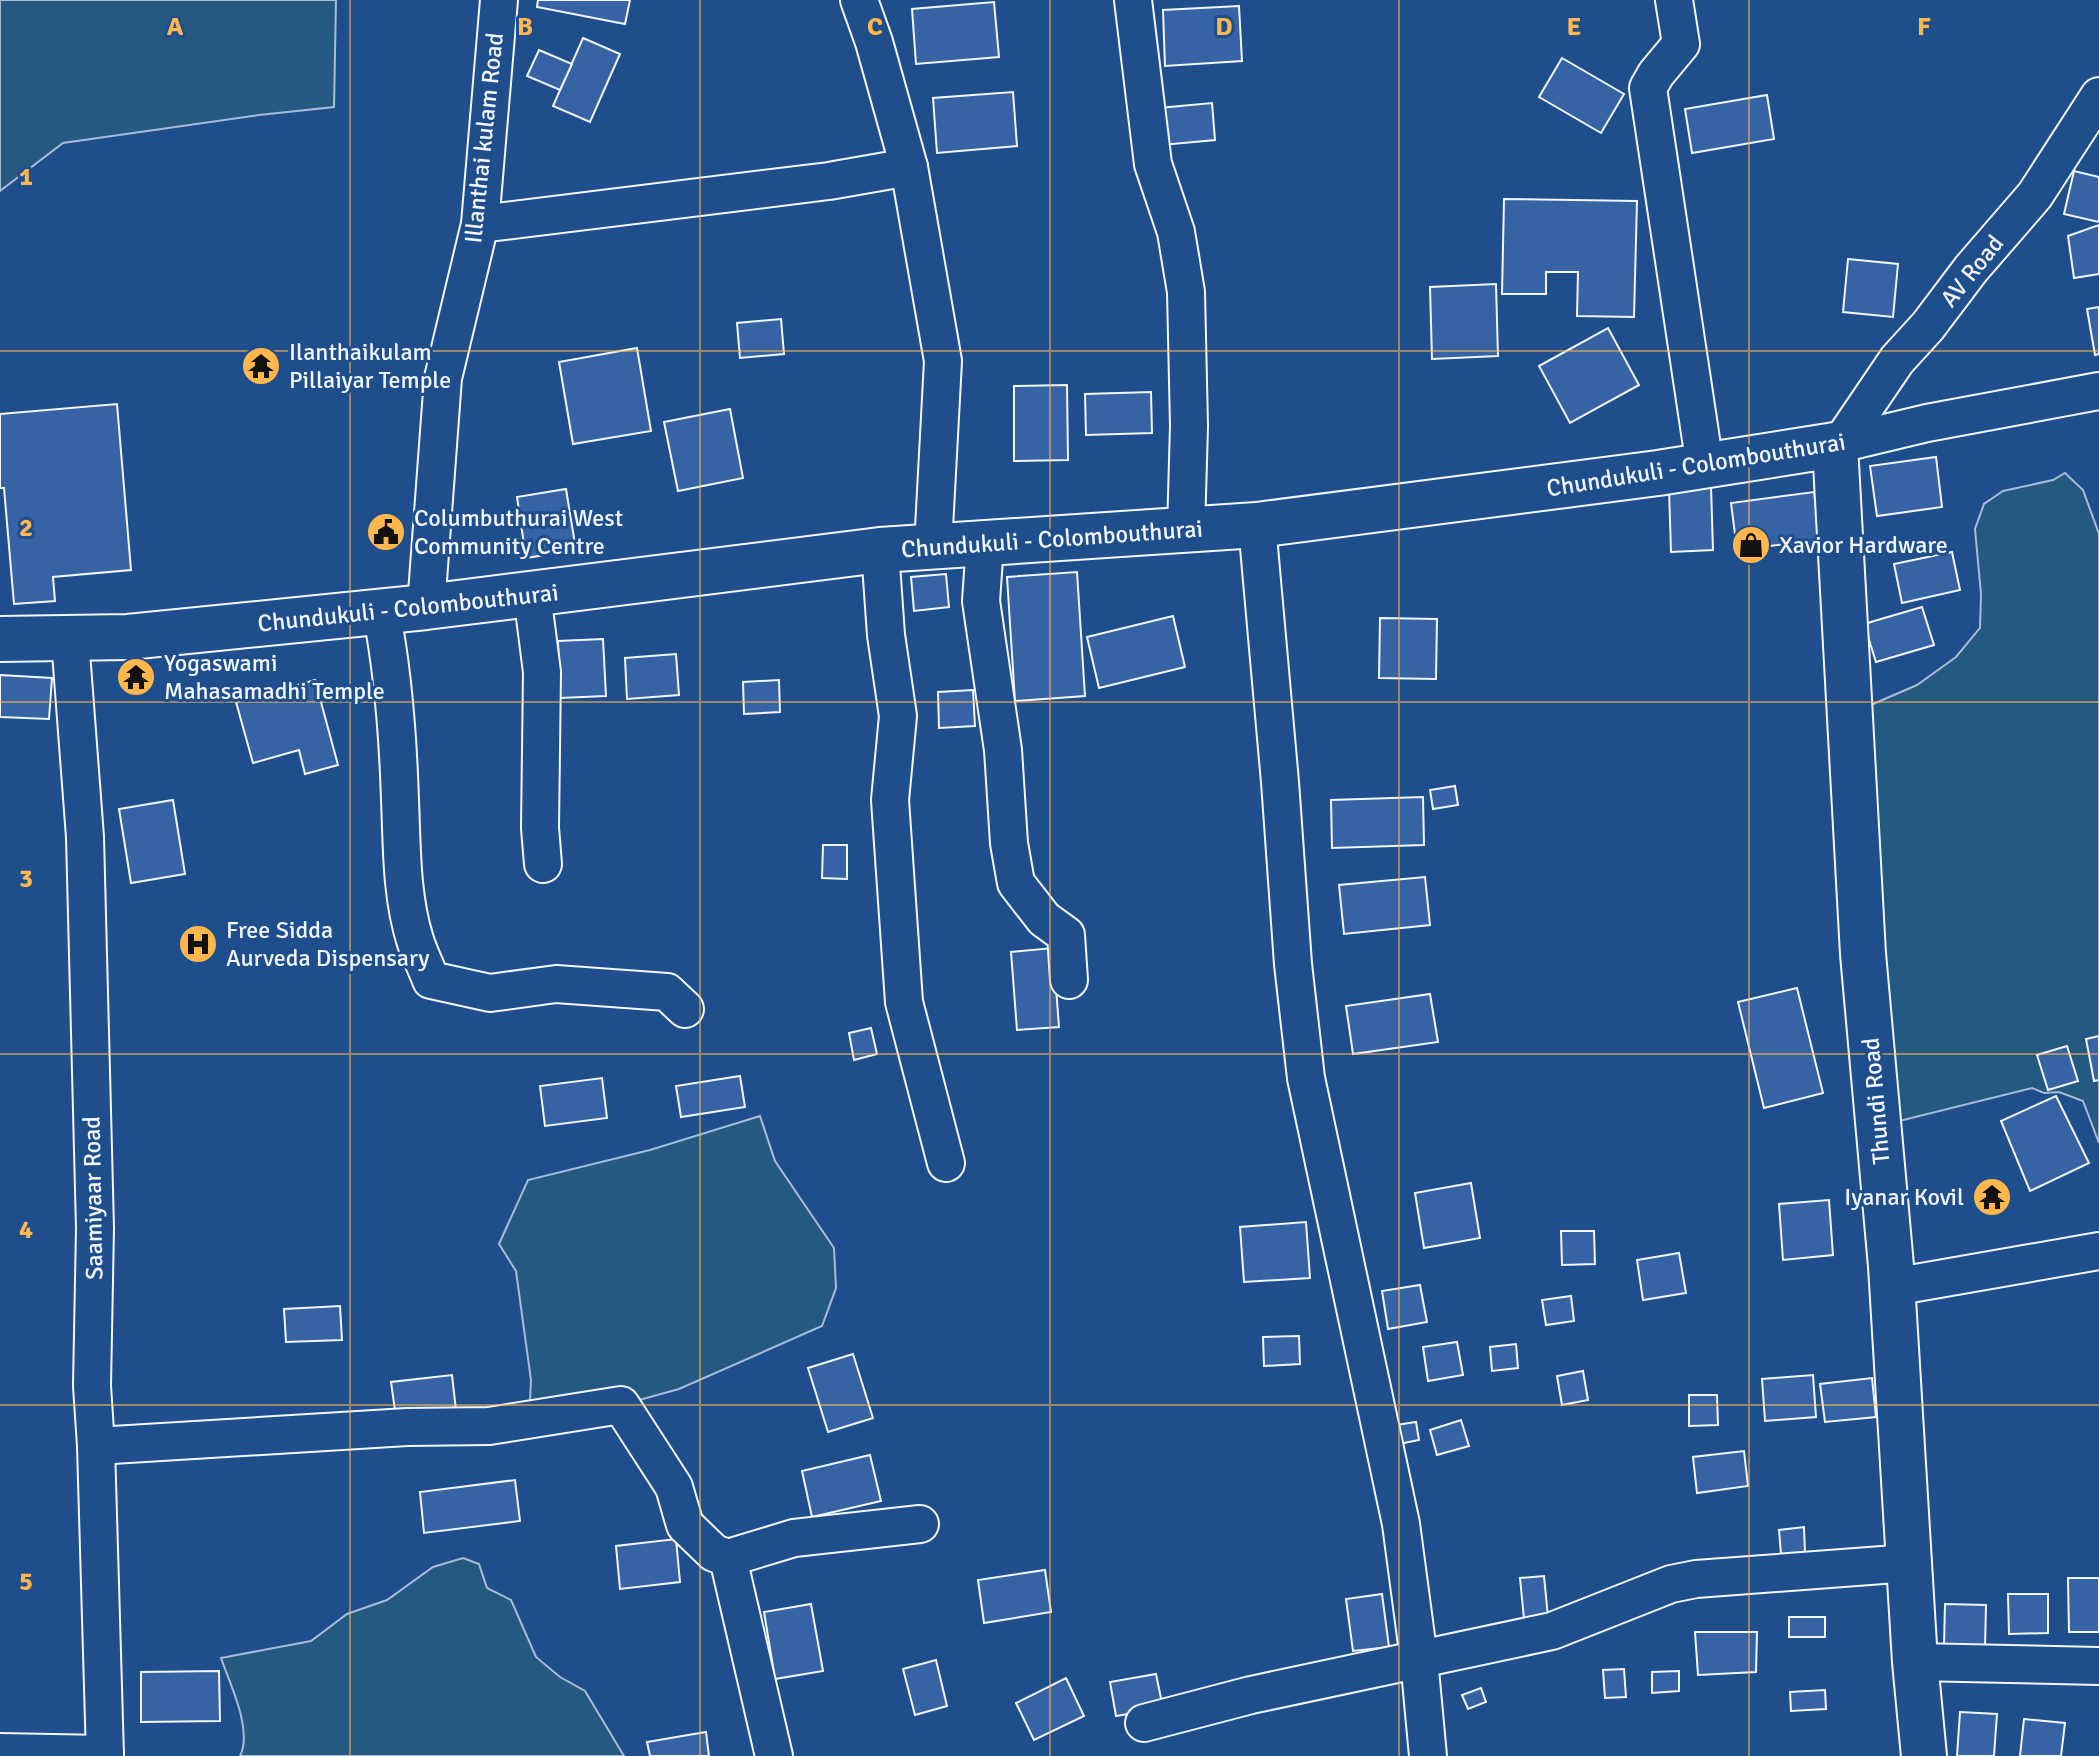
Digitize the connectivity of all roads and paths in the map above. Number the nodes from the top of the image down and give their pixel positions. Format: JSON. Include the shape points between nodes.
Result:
{"nodes":[{"id":1,"x":499,"y":0,"type":"edge"},
{"id":2,"x":859,"y":0,"type":"edge"},
{"id":3,"x":1133,"y":0,"type":"edge"},
{"id":4,"x":1674,"y":0,"type":"edge"},
{"id":5,"x":2099,"y":96,"type":"edge"},
{"id":6,"x":909,"y":167,"type":"junction"},
{"id":7,"x":480,"y":224,"type":"junction"},
{"id":8,"x":2099,"y":391,"type":"edge"},
{"id":9,"x":1837,"y":444,"type":"junction"},
{"id":10,"x":1705,"y":466,"type":"junction"},
{"id":11,"x":1257,"y":525,"type":"junction"},
{"id":12,"x":1186,"y":530,"type":"junction"},
{"id":13,"x":985,"y":544,"type":"junction"},
{"id":14,"x":933,"y":547,"type":"junction"},
{"id":15,"x":880,"y":550,"type":"junction"},
{"id":16,"x":532,"y":594,"type":"junction"},
{"id":17,"x":426,"y":607,"type":"junction"},
{"id":18,"x":381,"y":610,"type":"junction"},
{"id":19,"x":0,"y":639,"type":"edge"},
{"id":20,"x":70,"y":639,"type":"junction"},
{"id":21,"x":543,"y":864,"type":"dead end"},
{"id":22,"x":1069,"y":980,"type":"dead end"},
{"id":23,"x":685,"y":1009,"type":"dead end"},
{"id":24,"x":946,"y":1163,"type":"dead end"},
{"id":25,"x":2099,"y":1251,"type":"edge"},
{"id":26,"x":1893,"y":1287,"type":"junction"},
{"id":27,"x":96,"y":1446,"type":"junction"},
{"id":28,"x":920,"y":1524,"type":"dead end"},
{"id":29,"x":728,"y":1558,"type":"junction"},
{"id":30,"x":1909,"y":1563,"type":"junction"},
{"id":31,"x":1419,"y":1659,"type":"junction"},
{"id":32,"x":1915,"y":1662,"type":"junction"},
{"id":33,"x":2099,"y":1666,"type":"edge"},
{"id":34,"x":1144,"y":1723,"type":"dead end"},
{"id":35,"x":0,"y":1752,"type":"edge"},
{"id":36,"x":105,"y":1755,"type":"edge"},
{"id":37,"x":774,"y":1756,"type":"edge"},
{"id":38,"x":1428,"y":1756,"type":"edge"},
{"id":39,"x":1924,"y":1756,"type":"edge"}],
"edges":[{"from":1,"to":7,"type":"street","name":"Illanthai kulam Road"},
{"from":2,"to":6,"type":"street"},
{"from":3,"to":12,"type":"street","via":[[1153,164],[1176,232],[1186,292]]},
{"from":4,"to":10,"type":"street","via":[[1681,44],[1648,88]]},
{"from":5,"to":9,"type":"street","name":"AV Road","via":[[2035,195],[1901,355]]},
{"from":6,"to":7,"type":"street"},
{"from":6,"to":14,"type":"street","via":[[943,361]]},
{"from":7,"to":17,"type":"street","name":"Illanthai kulam Road","via":[[443,378]]},
{"from":8,"to":9,"type":"street","name":"Chundukuli - Colombouthurai"},
{"from":9,"to":10,"type":"main road","name":"Chundukuli - Colombouthurai"},
{"from":9,"to":26,"type":"main road","name":"Thundi Road","via":[[1863,954]]},
{"from":10,"to":11,"type":"main road","name":"Chundukuli - Colombouthurai"},
{"from":11,"to":12,"type":"main road","name":"Chundukuli - Colombouthurai"},
{"from":11,"to":31,"type":"street","via":[[1306,1078],[1401,1524]]},
{"from":12,"to":13,"type":"main road","name":"Chundukuli - Colombouthurai"},
{"from":13,"to":14,"type":"main road","name":"Chundukuli - Colombouthurai"},
{"from":13,"to":22,"type":"street","via":[[981,601],[1016,883],[1044,919],[1066,935]]},
{"from":14,"to":15,"type":"main road","name":"Chundukuli - Colombouthurai"},
{"from":15,"to":16,"type":"main road","name":"Chundukuli - Colombouthurai"},
{"from":15,"to":24,"type":"street","via":[[898,716],[890,800],[904,1002]]},
{"from":16,"to":17,"type":"main road","name":"Chundukuli - Colombouthurai"},
{"from":16,"to":21,"type":"street","via":[[542,672]]},
{"from":17,"to":18,"type":"main road","name":"Chundukuli - Colombouthurai"},
{"from":18,"to":20,"type":"main road","name":"Chundukuli - Colombouthurai"},
{"from":18,"to":23,"type":"street","via":[[406,886],[415,939],[431,980],[490,993],[556,984],[667,992]]},
{"from":19,"to":20,"type":"main road","name":"Chundukuli - Colombouthurai"},
{"from":20,"to":27,"type":"street","name":"Saamiyaar Road","via":[[85,837]]},
{"from":25,"to":26,"type":"street"},
{"from":26,"to":30,"type":"main road","name":"Thundi Road"},
{"from":27,"to":29,"type":"street","via":[[489,1426],[621,1405],[674,1487],[685,1525],[714,1553]]},
{"from":27,"to":36,"type":"street","name":"Saamiyaar Road"},
{"from":28,"to":29,"type":"street","via":[[794,1538]]},
{"from":29,"to":37,"type":"street"},
{"from":30,"to":31,"type":"street","via":[[1696,1579],[1552,1631]]},
{"from":30,"to":32,"type":"main road","name":"Thundi Road"},
{"from":31,"to":34,"type":"street"},
{"from":31,"to":38,"type":"street"},
{"from":32,"to":33,"type":"street"},
{"from":32,"to":39,"type":"main road","name":"Thundi Road"},
{"from":35,"to":36,"type":"street"}]}
